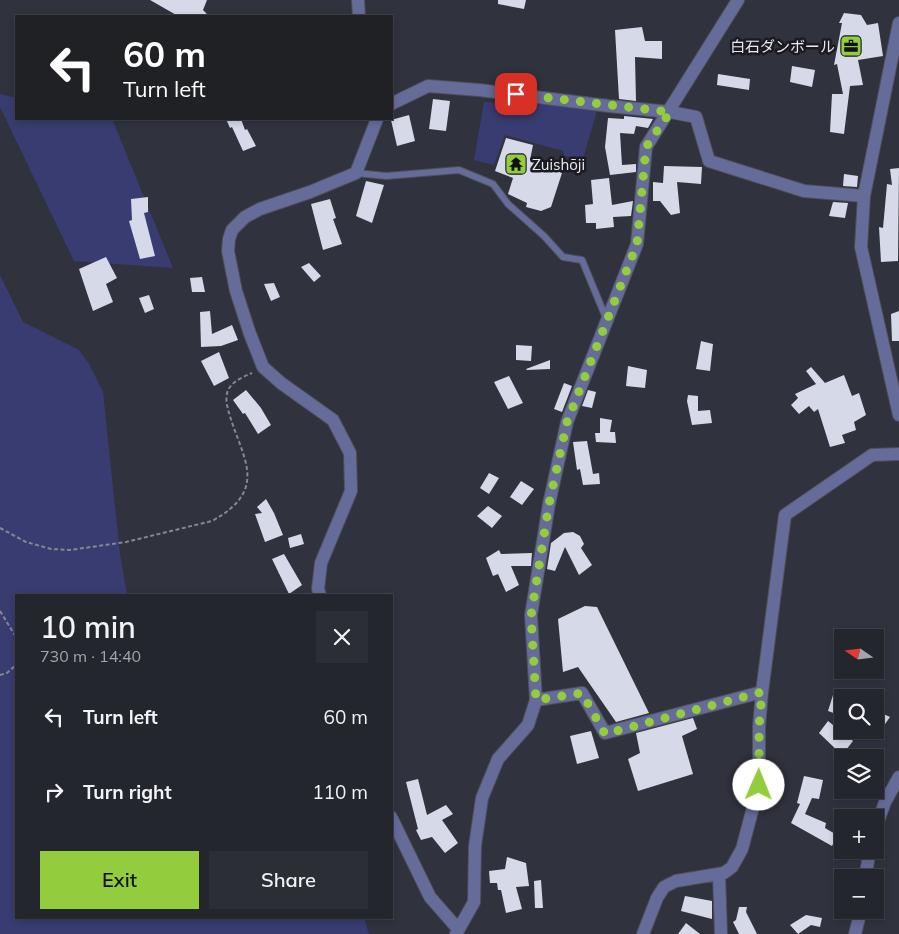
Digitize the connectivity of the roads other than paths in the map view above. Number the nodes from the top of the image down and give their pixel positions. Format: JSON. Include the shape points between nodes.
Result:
{"nodes":[{"id":1,"x":358,"y":0,"type":"edge"},
{"id":2,"x":738,"y":0,"type":"edge"},
{"id":3,"x":358,"y":15,"type":"edge"},
{"id":4,"x":899,"y":23,"type":"edge"},
{"id":5,"x":393,"y":103,"type":"edge"},
{"id":6,"x":670,"y":112,"type":"junction"},
{"id":7,"x":377,"y":120,"type":"edge"},
{"id":8,"x":356,"y":173,"type":"junction"},
{"id":9,"x":864,"y":196,"type":"junction"},
{"id":10,"x":607,"y":320,"type":"junction"},
{"id":11,"x":894,"y":370,"type":"edge"},
{"id":12,"x":899,"y":415,"type":"edge"},
{"id":13,"x":899,"y":454,"type":"edge"},
{"id":14,"x":320,"y":594,"type":"edge"},
{"id":15,"x":762,"y":692,"type":"junction"},
{"id":16,"x":536,"y":700,"type":"junction"},
{"id":17,"x":899,"y":777,"type":"edge"},
{"id":18,"x":882,"y":809,"type":"edge"},
{"id":19,"x":393,"y":821,"type":"edge"},
{"id":20,"x":719,"y":874,"type":"junction"},
{"id":21,"x":859,"y":919,"type":"edge"},
{"id":22,"x":457,"y":932,"type":"edge"},
{"id":23,"x":444,"y":934,"type":"edge"},
{"id":24,"x":643,"y":934,"type":"edge"},
{"id":25,"x":721,"y":934,"type":"edge"},
{"id":26,"x":855,"y":934,"type":"edge"}],
"edges":[{"from":1,"to":3,"type":"street"},
{"from":2,"to":6,"type":"street"},
{"from":4,"to":9,"type":"street"},
{"from":5,"to":6,"type":"street","via":[[428,86]]},
{"from":6,"to":9,"type":"street","via":[[696,117],[709,161],[804,191]]},
{"from":6,"to":10,"type":"street","via":[[646,147],[637,244]]},
{"from":7,"to":8,"type":"street"},
{"from":8,"to":10,"type":"lane","via":[[386,176],[459,170],[493,184],[508,204],[564,257],[582,260]]},
{"from":8,"to":14,"type":"street","via":[[245,216],[232,230],[228,251],[250,334],[263,367],[332,420],[350,453],[351,491],[321,563]]},
{"from":9,"to":11,"type":"street","via":[[862,247]]},
{"from":10,"to":16,"type":"street","via":[[567,422],[549,504],[531,616]]},
{"from":11,"to":12,"type":"street"},
{"from":13,"to":15,"type":"street","via":[[872,455],[785,515]]},
{"from":15,"to":16,"type":"street","via":[[605,734],[582,693]]},
{"from":15,"to":20,"type":"street","via":[[757,795],[737,860],[728,871]]},
{"from":16,"to":22,"type":"street","via":[[528,725],[498,759],[482,798],[475,846],[474,902]]},
{"from":17,"to":18,"type":"street"},
{"from":19,"to":22,"type":"street","via":[[430,897]]},
{"from":20,"to":24,"type":"street","via":[[676,881],[664,887]]},
{"from":20,"to":25,"type":"street"},
{"from":21,"to":26,"type":"street"},
{"from":22,"to":23,"type":"street"}]}
